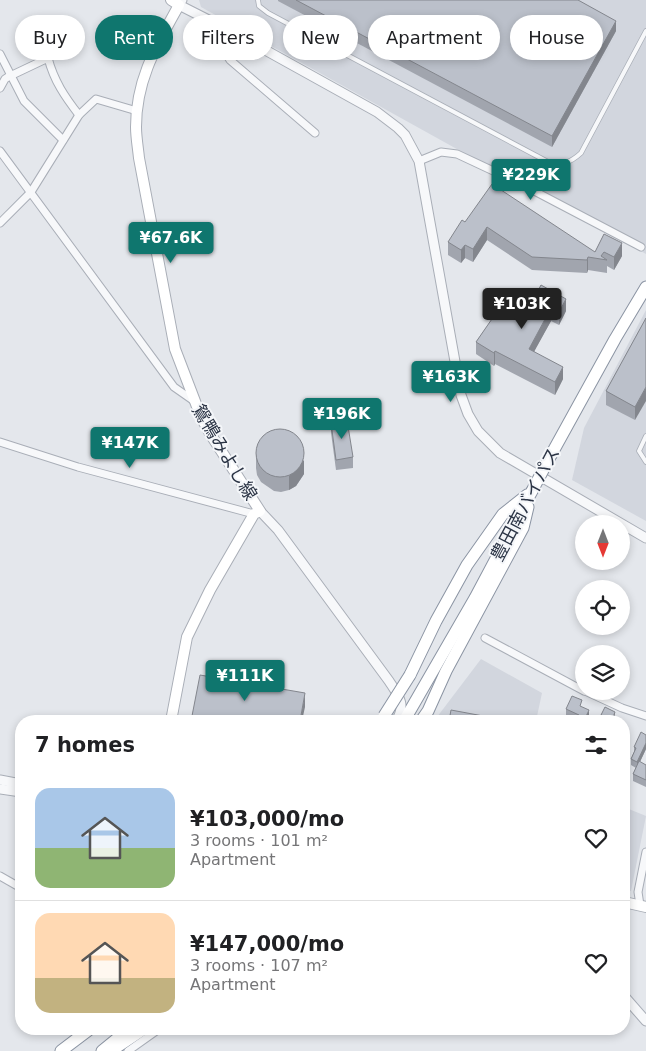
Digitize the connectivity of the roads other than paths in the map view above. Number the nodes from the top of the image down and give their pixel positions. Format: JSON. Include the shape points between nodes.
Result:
{"nodes":[{"id":1,"x":258,"y":0,"type":"edge"},
{"id":2,"x":177,"y":2,"type":"edge"},
{"id":3,"x":201,"y":15,"type":"edge"},
{"id":4,"x":646,"y":31,"type":"edge"},
{"id":5,"x":0,"y":54,"type":"edge"},
{"id":6,"x":273,"y":54,"type":"edge"},
{"id":7,"x":230,"y":60,"type":"edge"},
{"id":8,"x":12,"y":76,"type":"junction"},
{"id":9,"x":0,"y":88,"type":"edge"},
{"id":10,"x":137,"y":111,"type":"junction"},
{"id":11,"x":79,"y":115,"type":"junction"},
{"id":12,"x":315,"y":133,"type":"dead end"},
{"id":13,"x":63,"y":140,"type":"junction"},
{"id":14,"x":0,"y":151,"type":"edge"},
{"id":15,"x":419,"y":161,"type":"junction"},
{"id":16,"x":31,"y":192,"type":"junction"},
{"id":17,"x":0,"y":224,"type":"edge"},
{"id":18,"x":641,"y":247,"type":"dead end"},
{"id":19,"x":646,"y":287,"type":"edge"},
{"id":20,"x":194,"y":401,"type":"junction"},
{"id":21,"x":646,"y":436,"type":"edge"},
{"id":22,"x":0,"y":442,"type":"edge"},
{"id":23,"x":646,"y":462,"type":"edge"},
{"id":24,"x":532,"y":491,"type":"junction"},
{"id":25,"x":257,"y":513,"type":"junction"},
{"id":26,"x":646,"y":538,"type":"edge"},
{"id":27,"x":485,"y":638,"type":"dead end"},
{"id":28,"x":575,"y":686,"type":"edge"},
{"id":29,"x":604,"y":700,"type":"edge"},
{"id":30,"x":172,"y":715,"type":"edge"},
{"id":31,"x":385,"y":715,"type":"edge"},
{"id":32,"x":400,"y":715,"type":"edge"},
{"id":33,"x":408,"y":715,"type":"edge"},
{"id":34,"x":425,"y":715,"type":"edge"},
{"id":35,"x":646,"y":716,"type":"edge"},
{"id":36,"x":0,"y":780,"type":"edge"},
{"id":37,"x":15,"y":783,"type":"edge"},
{"id":38,"x":0,"y":789,"type":"edge"},
{"id":39,"x":15,"y":791,"type":"edge"},
{"id":40,"x":646,"y":852,"type":"edge"},
{"id":41,"x":0,"y":876,"type":"edge"},
{"id":42,"x":15,"y":885,"type":"edge"},
{"id":43,"x":630,"y":903,"type":"edge"},
{"id":44,"x":643,"y":906,"type":"edge"},
{"id":45,"x":630,"y":1003,"type":"edge"},
{"id":46,"x":646,"y":1021,"type":"edge"},
{"id":47,"x":82,"y":1035,"type":"edge"},
{"id":48,"x":122,"y":1035,"type":"edge"},
{"id":49,"x":135,"y":1035,"type":"edge"},
{"id":50,"x":151,"y":1035,"type":"edge"},
{"id":51,"x":61,"y":1051,"type":"edge"},
{"id":52,"x":102,"y":1051,"type":"edge"},
{"id":53,"x":112,"y":1051,"type":"edge"},
{"id":54,"x":128,"y":1051,"type":"edge"}],
"edges":[{"from":1,"to":4,"type":"lane","via":[[259,6],[268,13],[550,163],[560,165],[572,162],[581,153]]},
{"from":2,"to":3,"type":"street"},
{"from":2,"to":10,"type":"main road","name":"鴛鴨みよし線","via":[[147,66]]},
{"from":5,"to":8,"type":"street"},
{"from":6,"to":15,"type":"street","via":[[377,112],[405,135]]},
{"from":7,"to":12,"type":"street"},
{"from":8,"to":9,"type":"street","via":[[5,79]]},
{"from":8,"to":11,"type":"street","via":[[48,58],[57,84]]},
{"from":8,"to":13,"type":"street","via":[[24,101]]},
{"from":10,"to":11,"type":"street","via":[[96,99]]},
{"from":10,"to":20,"type":"main road","name":"鴛鴨みよし線","via":[[139,158],[161,279],[175,349]]},
{"from":11,"to":13,"type":"street"},
{"from":13,"to":16,"type":"street"},
{"from":14,"to":16,"type":"street"},
{"from":15,"to":18,"type":"street","via":[[441,152],[458,154],[519,182]]},
{"from":15,"to":26,"type":"street","via":[[461,395],[478,431],[500,453]]},
{"from":16,"to":17,"type":"street"},
{"from":16,"to":20,"type":"street","via":[[174,387]]},
{"from":19,"to":24,"type":"highway","name":"豊田南バイパス","bridge":true},
{"from":20,"to":25,"type":"main road","name":"鴛鴨みよし線","via":[[210,435]]},
{"from":21,"to":23,"type":"lane","via":[[639,451]]},
{"from":22,"to":25,"type":"street","via":[[78,467]]},
{"from":24,"to":31,"type":"highway","bridge":true,"via":[[503,514],[467,565],[410,675]]},
{"from":24,"to":33,"type":"highway","name":"豊田南バイパス"},
{"from":24,"to":34,"type":"highway","via":[[523,528]]},
{"from":25,"to":30,"type":"main road","name":"鴛鴨みよし線","via":[[210,590],[187,637]]},
{"from":25,"to":32,"type":"street","via":[[278,530],[389,681],[401,700]]},
{"from":27,"to":28,"type":"street"},
{"from":29,"to":35,"type":"street"},
{"from":36,"to":37,"type":"street"},
{"from":38,"to":39,"type":"street"},
{"from":40,"to":44,"type":"street","via":[[638,892]]},
{"from":41,"to":42,"type":"street"},
{"from":43,"to":44,"type":"main road"},
{"from":45,"to":46,"type":"street"},
{"from":47,"to":51,"type":"highway"},
{"from":48,"to":52,"type":"highway"},
{"from":49,"to":53,"type":"highway"},
{"from":50,"to":54,"type":"street"}]}
